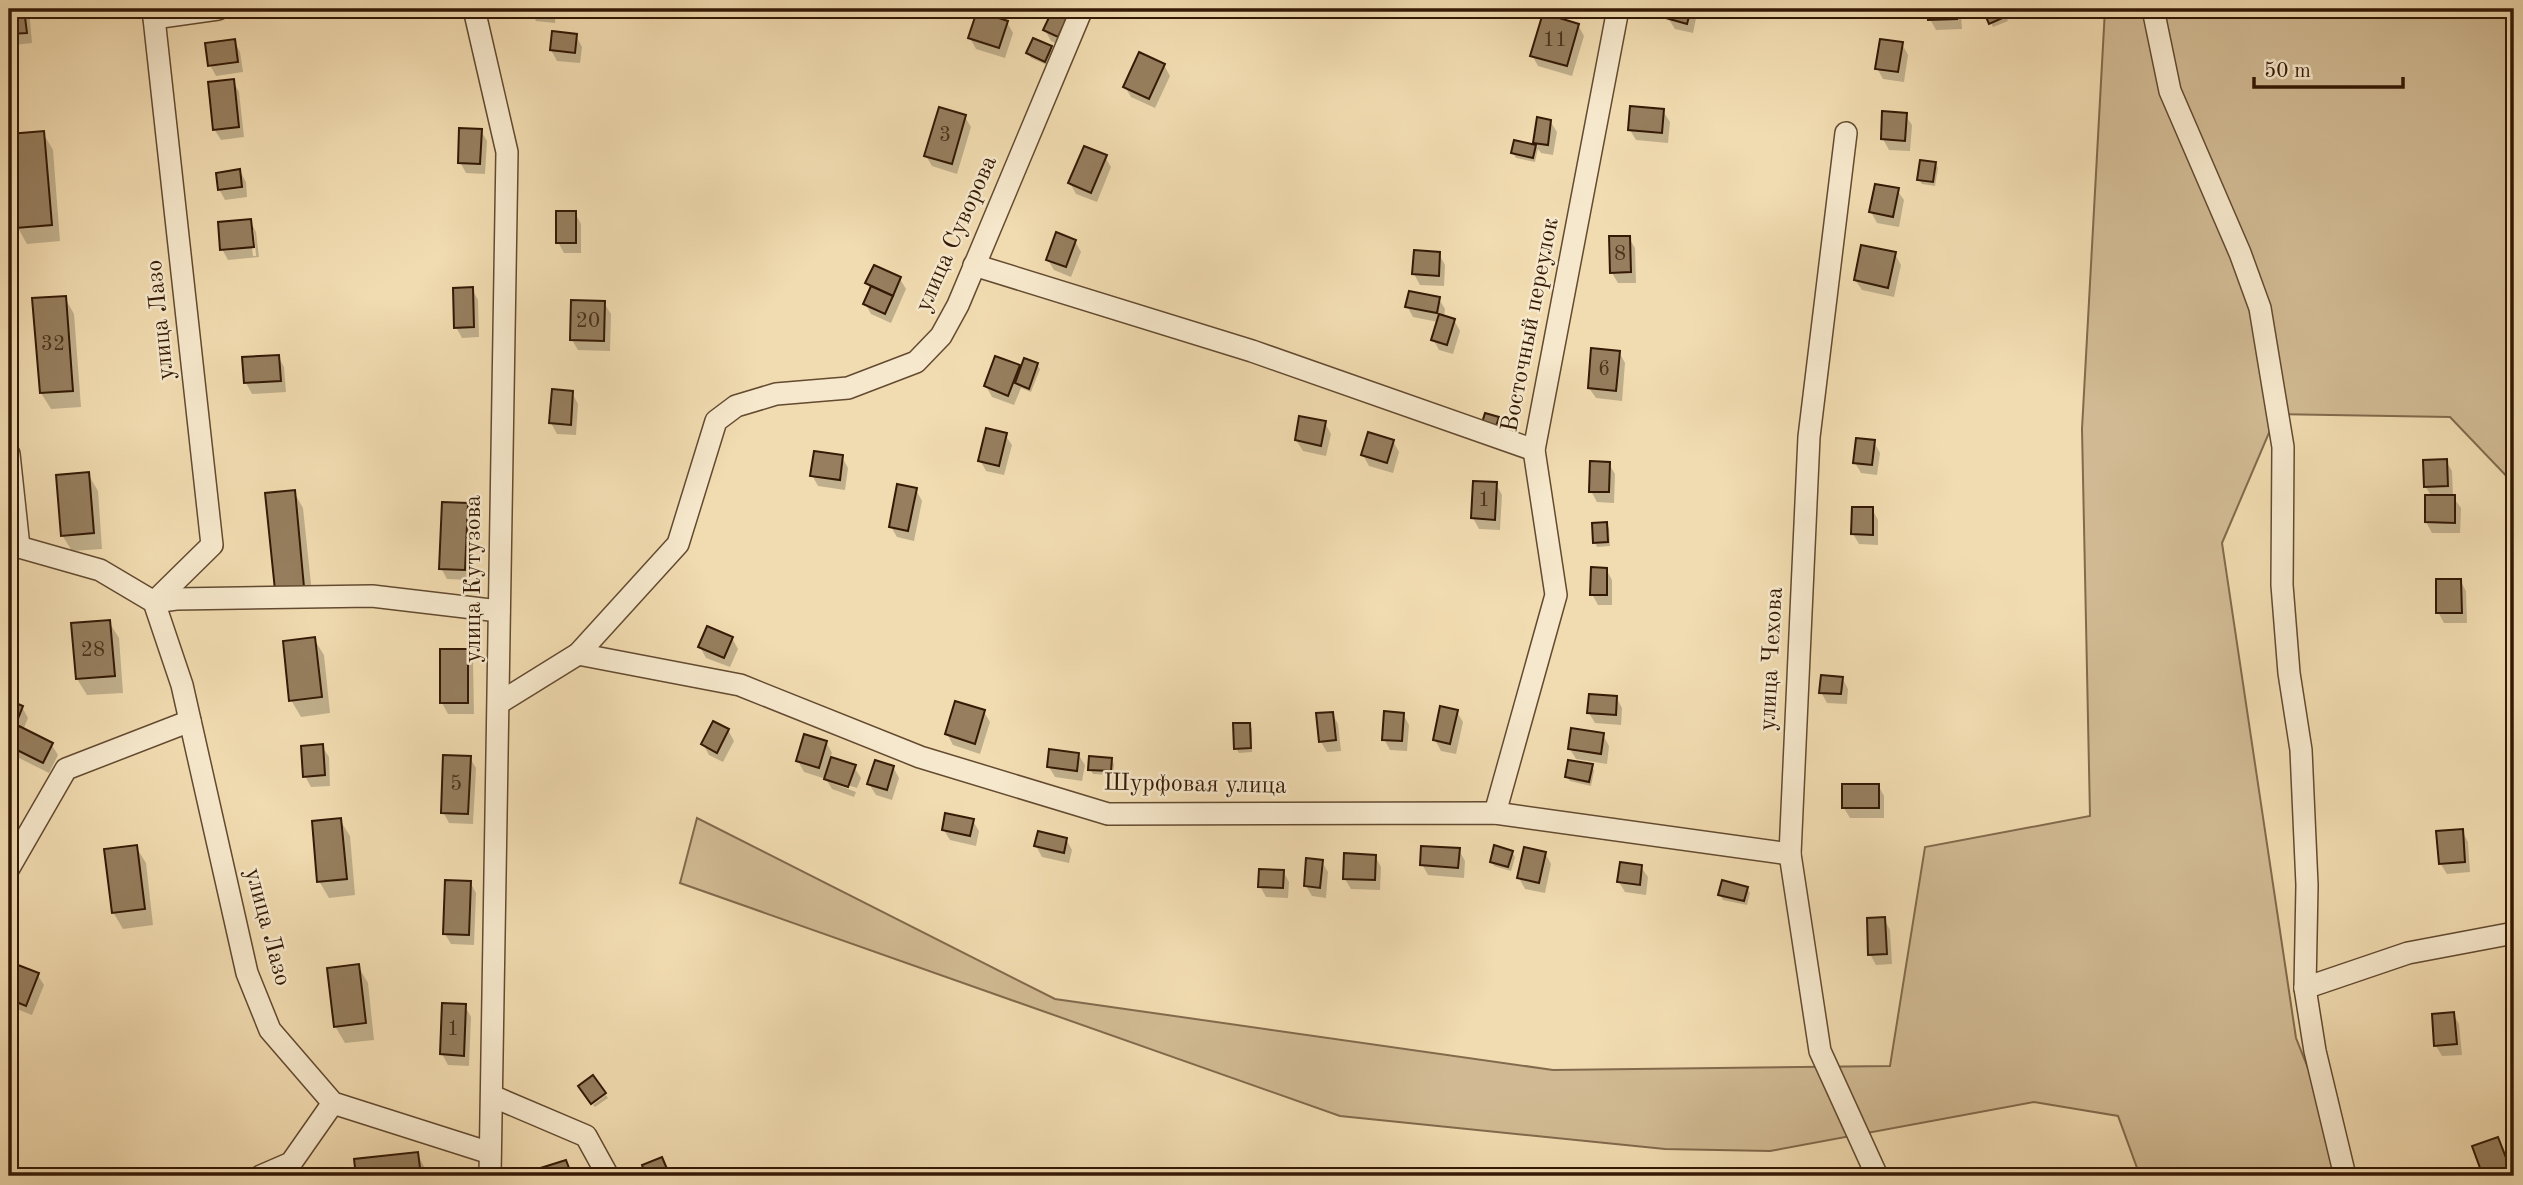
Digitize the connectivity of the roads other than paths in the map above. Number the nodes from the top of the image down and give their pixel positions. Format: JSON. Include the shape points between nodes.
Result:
{"nodes":[{"id":1,"x":218,"y":9,"type":"edge"},
{"id":2,"x":474,"y":9,"type":"edge"},
{"id":3,"x":1082,"y":9,"type":"edge"},
{"id":4,"x":1618,"y":9,"type":"edge"},
{"id":5,"x":2152,"y":9,"type":"edge"},
{"id":6,"x":153,"y":13,"type":"edge"},
{"id":7,"x":1846,"y":133,"type":"dead end"},
{"id":8,"x":974,"y":265,"type":"junction"},
{"id":9,"x":1534,"y":450,"type":"junction"},
{"id":10,"x":9,"y":454,"type":"edge"},
{"id":11,"x":11,"y":497,"type":"edge"},
{"id":12,"x":14,"y":546,"type":"edge"},
{"id":13,"x":154,"y":603,"type":"junction"},
{"id":14,"x":499,"y":611,"type":"junction"},
{"id":15,"x":578,"y":654,"type":"junction"},
{"id":16,"x":499,"y":702,"type":"junction"},
{"id":17,"x":190,"y":721,"type":"junction"},
{"id":18,"x":1495,"y":813,"type":"junction"},
{"id":19,"x":1790,"y":854,"type":"junction"},
{"id":20,"x":9,"y":868,"type":"edge"},
{"id":21,"x":2514,"y":933,"type":"edge"},
{"id":22,"x":2305,"y":988,"type":"junction"},
{"id":23,"x":492,"y":1096,"type":"junction"},
{"id":24,"x":332,"y":1103,"type":"junction"},
{"id":25,"x":490,"y":1153,"type":"junction"},
{"id":26,"x":261,"y":1176,"type":"edge"},
{"id":27,"x":490,"y":1176,"type":"edge"},
{"id":28,"x":608,"y":1176,"type":"edge"},
{"id":29,"x":1877,"y":1176,"type":"edge"},
{"id":30,"x":2345,"y":1176,"type":"edge"}],
"edges":[{"from":1,"to":6,"type":"street"},
{"from":2,"to":14,"type":"street","name":"улица Кутузова","via":[[507,152]]},
{"from":3,"to":8,"type":"street","name":"улица Суворова"},
{"from":4,"to":9,"type":"street","name":"Восточный переулок"},
{"from":5,"to":22,"type":"street","via":[[2171,91],[2260,309],[2283,447],[2281,585],[2301,750],[2307,885]]},
{"from":6,"to":13,"type":"street","name":"улица Лазо","via":[[212,545]]},
{"from":7,"to":19,"type":"street","name":"улица Чехова","via":[[1809,437]]},
{"from":8,"to":9,"type":"street","via":[[1252,351]]},
{"from":8,"to":15,"type":"street","name":"улица Суворова","via":[[941,336],[916,362],[848,388],[776,394],[736,406],[716,421],[678,544]]},
{"from":9,"to":18,"type":"street","name":"Восточный переулок","via":[[1556,595]]},
{"from":10,"to":11,"type":"street"},
{"from":11,"to":12,"type":"street"},
{"from":12,"to":13,"type":"street","via":[[100,570]]},
{"from":13,"to":14,"type":"street","via":[[372,596]]},
{"from":13,"to":17,"type":"street","name":"улица Лазо"},
{"from":14,"to":16,"type":"street","name":"улица Кутузова"},
{"from":15,"to":16,"type":"street","name":"улица Суворова"},
{"from":15,"to":18,"type":"street","name":"Шурфовая улица","via":[[740,685],[920,757],[1108,814]]},
{"from":16,"to":23,"type":"street","name":"улица Кутузова"},
{"from":17,"to":20,"type":"street","via":[[66,769]]},
{"from":17,"to":24,"type":"street","name":"улица Лазо","via":[[247,973],[270,1030]]},
{"from":18,"to":19,"type":"street","name":"Шурфовая улица"},
{"from":19,"to":29,"type":"street","name":"улица Чехова","via":[[1820,1051]]},
{"from":21,"to":22,"type":"street","via":[[2409,953]]},
{"from":22,"to":30,"type":"street"},
{"from":23,"to":25,"type":"street","name":"улица Кутузова"},
{"from":23,"to":28,"type":"street","via":[[586,1136]]},
{"from":24,"to":25,"type":"street"},
{"from":24,"to":26,"type":"street","via":[[291,1163]]},
{"from":25,"to":27,"type":"street"}]}
